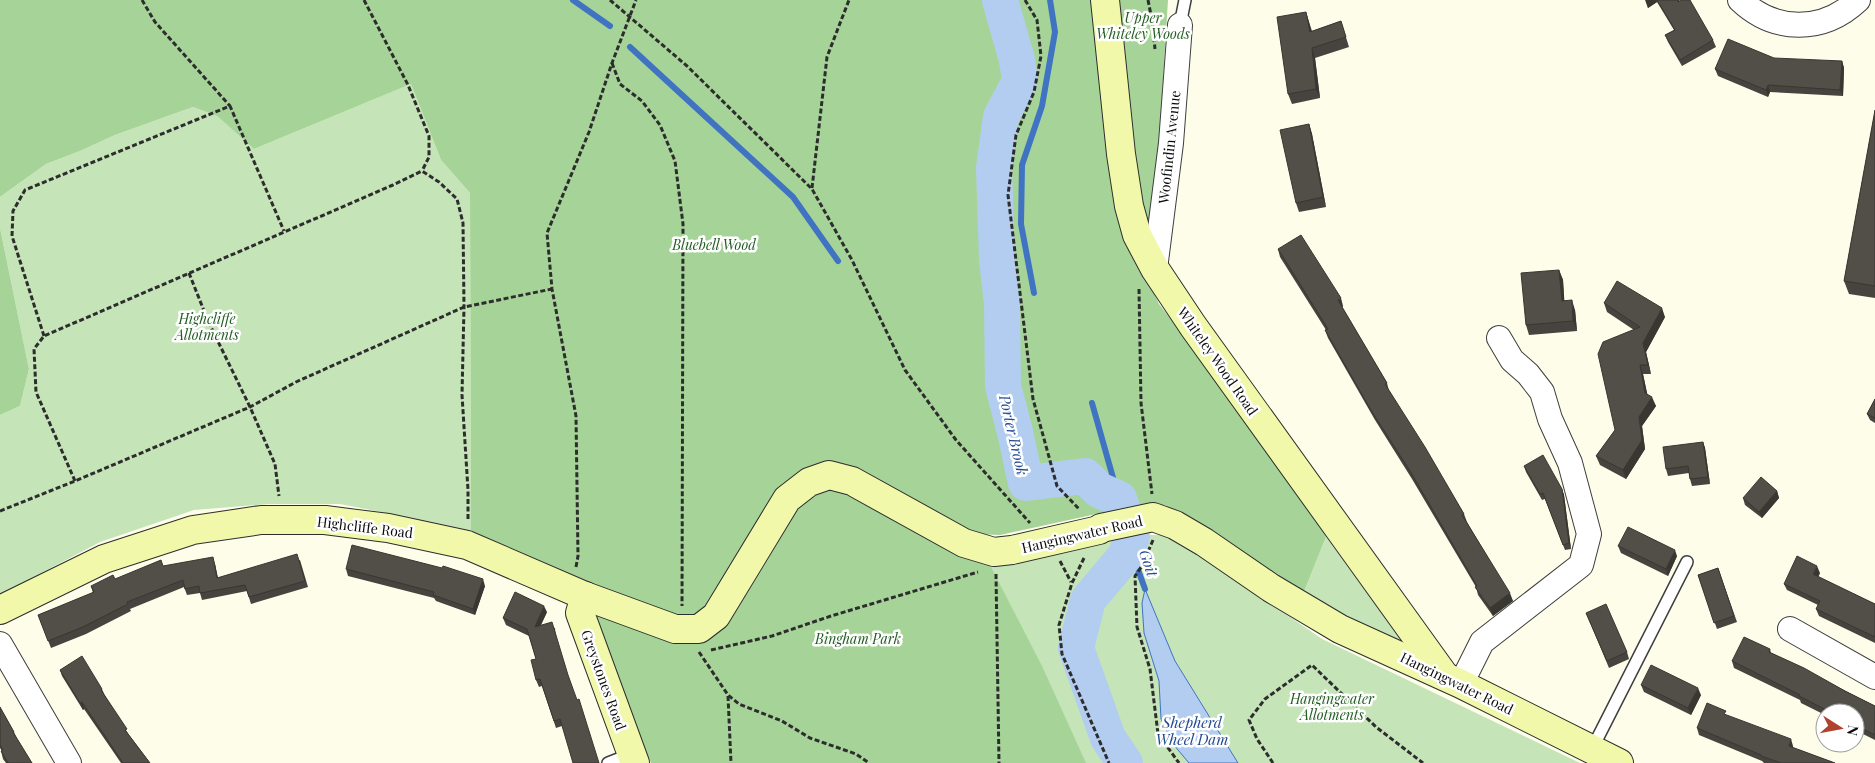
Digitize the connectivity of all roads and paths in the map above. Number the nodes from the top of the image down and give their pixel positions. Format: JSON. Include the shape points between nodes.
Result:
{"nodes":[{"id":1,"x":142,"y":0,"type":"edge"},
{"id":2,"x":364,"y":0,"type":"edge"},
{"id":3,"x":610,"y":0,"type":"edge"},
{"id":4,"x":636,"y":0,"type":"edge"},
{"id":5,"x":849,"y":0,"type":"edge"},
{"id":6,"x":1025,"y":0,"type":"edge"},
{"id":7,"x":1105,"y":0,"type":"edge"},
{"id":8,"x":1185,"y":0,"type":"edge"},
{"id":9,"x":1740,"y":0,"type":"edge"},
{"id":10,"x":1858,"y":0,"type":"edge"},
{"id":11,"x":630,"y":15,"type":"junction"},
{"id":12,"x":1180,"y":25,"type":"joint"},
{"id":13,"x":612,"y":63,"type":"junction"},
{"id":14,"x":230,"y":106,"type":"junction"},
{"id":15,"x":422,"y":171,"type":"junction"},
{"id":16,"x":812,"y":189,"type":"junction"},
{"id":17,"x":284,"y":231,"type":"junction"},
{"id":18,"x":1155,"y":269,"type":"junction"},
{"id":19,"x":189,"y":273,"type":"junction"},
{"id":20,"x":552,"y":289,"type":"junction"},
{"id":21,"x":464,"y":307,"type":"junction"},
{"id":22,"x":44,"y":336,"type":"junction"},
{"id":23,"x":1499,"y":338,"type":"dead end"},
{"id":24,"x":250,"y":407,"type":"junction"},
{"id":25,"x":75,"y":481,"type":"junction"},
{"id":26,"x":1057,"y":486,"type":"dead end"},
{"id":27,"x":0,"y":511,"type":"edge"},
{"id":28,"x":1153,"y":517,"type":"junction"},
{"id":29,"x":282,"y":520,"type":"junction"},
{"id":30,"x":1032,"y":525,"type":"dead end"},
{"id":31,"x":467,"y":544,"type":"junction"},
{"id":32,"x":1687,"y":562,"type":"dead end"},
{"id":33,"x":1142,"y":566,"type":"dead end"},
{"id":34,"x":996,"y":567,"type":"dead end"},
{"id":35,"x":986,"y":570,"type":"dead end"},
{"id":36,"x":1072,"y":583,"type":"dead end"},
{"id":37,"x":578,"y":593,"type":"junction"},
{"id":38,"x":0,"y":610,"type":"edge"},
{"id":39,"x":1790,"y":629,"type":"dead end"},
{"id":40,"x":687,"y":640,"type":"junction"},
{"id":41,"x":0,"y":644,"type":"edge"},
{"id":42,"x":699,"y":651,"type":"junction"},
{"id":43,"x":1875,"y":677,"type":"edge"},
{"id":44,"x":1453,"y":679,"type":"junction"},
{"id":45,"x":728,"y":695,"type":"junction"},
{"id":46,"x":1592,"y":749,"type":"junction"},
{"id":47,"x":624,"y":760,"type":"edge"},
{"id":48,"x":69,"y":763,"type":"edge"},
{"id":49,"x":731,"y":763,"type":"edge"},
{"id":50,"x":869,"y":763,"type":"edge"},
{"id":51,"x":999,"y":763,"type":"edge"},
{"id":52,"x":1109,"y":763,"type":"edge"},
{"id":53,"x":1179,"y":763,"type":"edge"},
{"id":54,"x":1273,"y":763,"type":"edge"},
{"id":55,"x":1423,"y":763,"type":"edge"},
{"id":56,"x":1619,"y":763,"type":"edge"}],
"edges":[{"from":1,"to":14,"type":"path","via":[[155,22]]},
{"from":2,"to":15,"type":"path","via":[[408,85],[429,136],[429,157]]},
{"from":3,"to":11,"type":"path"},
{"from":4,"to":11,"type":"path"},
{"from":5,"to":16,"type":"path","via":[[827,57]]},
{"from":6,"to":26,"type":"path","via":[[1037,20],[1041,56],[1034,92],[1016,135],[1008,195],[1034,399]]},
{"from":7,"to":18,"type":"street","name":"Whiteley Wood Road","via":[[1129,206],[1137,236]]},
{"from":8,"to":12,"type":"lane"},
{"from":9,"to":10,"type":"street","via":[[1756,12],[1793,26],[1813,25]]},
{"from":11,"to":13,"type":"path"},
{"from":11,"to":16,"type":"path","via":[[687,66]]},
{"from":12,"to":18,"type":"street","name":"Woofindin Avenue","via":[[1171,143]]},
{"from":13,"to":20,"type":"path","via":[[589,132],[547,233]]},
{"from":13,"to":40,"type":"path","via":[[620,84],[642,101],[660,125],[675,161],[682,224]]},
{"from":14,"to":17,"type":"path"},
{"from":14,"to":22,"type":"path","via":[[25,190],[13,211],[12,236]]},
{"from":15,"to":17,"type":"path"},
{"from":15,"to":21,"type":"path","via":[[457,199],[462,223]]},
{"from":16,"to":30,"type":"path","via":[[852,260],[905,370],[956,440]]},
{"from":17,"to":19,"type":"path"},
{"from":18,"to":28,"type":"path","via":[[1138,290],[1141,403]]},
{"from":18,"to":44,"type":"street","name":"Whiteley Wood Road","via":[[1192,326]]},
{"from":19,"to":22,"type":"path"},
{"from":19,"to":24,"type":"path","via":[[208,321]]},
{"from":20,"to":21,"type":"path"},
{"from":20,"to":37,"type":"path","via":[[576,416]]},
{"from":21,"to":24,"type":"path","via":[[296,382]]},
{"from":21,"to":31,"type":"path","via":[[462,395],[468,490]]},
{"from":22,"to":25,"type":"path","via":[[34,349],[36,392]]},
{"from":23,"to":44,"type":"street","via":[[1512,360],[1542,392],[1570,463],[1589,534],[1581,565],[1482,642]]},
{"from":24,"to":25,"type":"path"},
{"from":24,"to":29,"type":"path","via":[[275,464]]},
{"from":25,"to":27,"type":"path"},
{"from":28,"to":40,"type":"street","name":"Hangingwater Road","via":[[994,552],[964,543],[852,481],[829,475],[809,482],[787,499],[716,616]]},
{"from":28,"to":44,"type":"street","name":"Hangingwater Road","via":[[1175,525],[1204,542],[1340,629]]},
{"from":29,"to":31,"type":"street","name":"Highcliffe Road","via":[[325,520],[388,528]]},
{"from":29,"to":38,"type":"street","name":"Highcliffe Road","via":[[193,530],[104,559]]},
{"from":31,"to":37,"type":"street","name":"Highcliffe Road"},
{"from":32,"to":46,"type":"lane"},
{"from":33,"to":53,"type":"path","via":[[1135,576],[1137,627],[1150,669],[1158,734]]},
{"from":34,"to":51,"type":"path"},
{"from":35,"to":42,"type":"path","via":[[772,636]]},
{"from":36,"to":52,"type":"path","via":[[1059,625],[1062,654]]},
{"from":37,"to":40,"type":"street","name":"Hangingwater Road","via":[[675,629]]},
{"from":37,"to":47,"type":"street","name":"Greystones Road","via":[[580,613]]},
{"from":39,"to":43,"type":"street"},
{"from":40,"to":42,"type":"path"},
{"from":41,"to":48,"type":"street"},
{"from":42,"to":45,"type":"path"},
{"from":44,"to":46,"type":"street","name":"Hangingwater Road"},
{"from":45,"to":49,"type":"path"},
{"from":45,"to":50,"type":"path","via":[[739,704],[782,721],[810,738],[856,754]]},
{"from":46,"to":56,"type":"street","name":"Hangingwater Road"},
{"from":54,"to":55,"type":"path","via":[[1249,720],[1265,699],[1312,665],[1376,727]]}]}
